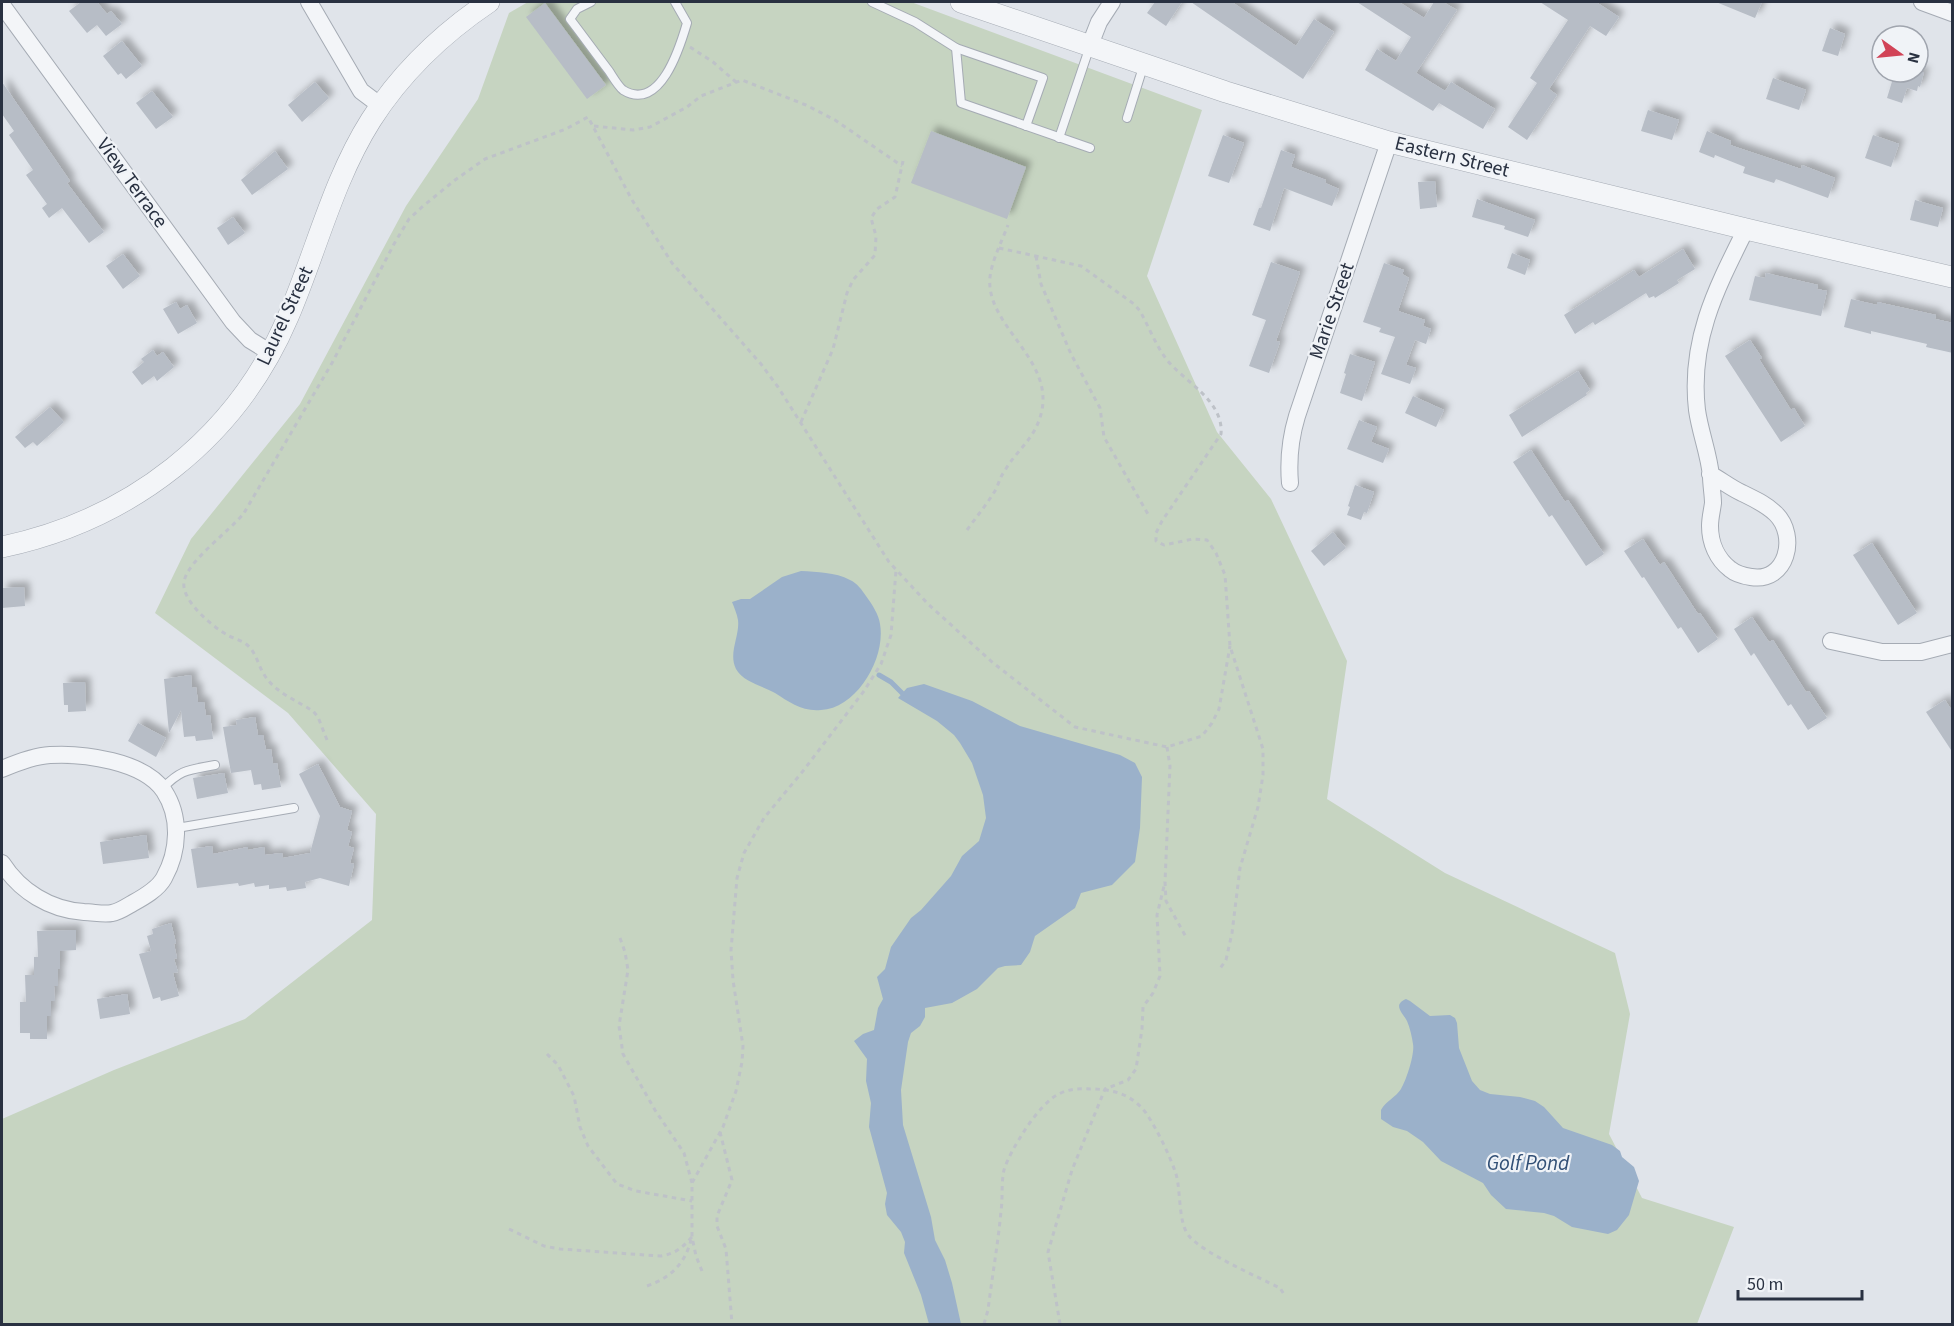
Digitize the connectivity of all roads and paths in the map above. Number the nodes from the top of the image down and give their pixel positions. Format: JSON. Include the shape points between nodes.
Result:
{"nodes":[{"id":1,"x":309,"y":2,"type":"edge"},
{"id":2,"x":489,"y":2,"type":"edge"},
{"id":3,"x":591,"y":2,"type":"edge"},
{"id":4,"x":675,"y":2,"type":"edge"},
{"id":5,"x":872,"y":2,"type":"edge"},
{"id":6,"x":961,"y":2,"type":"edge"},
{"id":7,"x":1112,"y":2,"type":"edge"},
{"id":8,"x":1922,"y":2,"type":"edge"},
{"id":9,"x":2,"y":5,"type":"edge"},
{"id":10,"x":1953,"y":13,"type":"edge"},
{"id":11,"x":681,"y":41,"type":"junction"},
{"id":12,"x":1090,"y":45,"type":"junction"},
{"id":13,"x":956,"y":48,"type":"junction"},
{"id":14,"x":1144,"y":64,"type":"junction"},
{"id":15,"x":736,"y":82,"type":"junction"},
{"id":16,"x":381,"y":106,"type":"junction"},
{"id":17,"x":1127,"y":118,"type":"dead end"},
{"id":18,"x":593,"y":126,"type":"junction"},
{"id":19,"x":1026,"y":126,"type":"junction"},
{"id":20,"x":1059,"y":138,"type":"junction"},
{"id":21,"x":1389,"y":142,"type":"junction"},
{"id":22,"x":1090,"y":148,"type":"dead end"},
{"id":23,"x":1008,"y":225,"type":"dead end"},
{"id":24,"x":1746,"y":229,"type":"junction"},
{"id":25,"x":999,"y":248,"type":"junction"},
{"id":26,"x":1036,"y":256,"type":"junction"},
{"id":27,"x":1953,"y":277,"type":"edge"},
{"id":28,"x":270,"y":353,"type":"junction"},
{"id":29,"x":801,"y":422,"type":"junction"},
{"id":30,"x":1710,"y":474,"type":"junction"},
{"id":31,"x":1290,"y":483,"type":"dead end"},
{"id":32,"x":1149,"y":516,"type":"dead end"},
{"id":33,"x":967,"y":530,"type":"dead end"},
{"id":34,"x":2,"y":547,"type":"edge"},
{"id":35,"x":896,"y":570,"type":"junction"},
{"id":36,"x":1831,"y":641,"type":"dead end"},
{"id":37,"x":1953,"y":644,"type":"edge"},
{"id":38,"x":1230,"y":646,"type":"junction"},
{"id":39,"x":327,"y":741,"type":"dead end"},
{"id":40,"x":1167,"y":747,"type":"junction"},
{"id":41,"x":214,"y":765,"type":"dead end"},
{"id":42,"x":2,"y":769,"type":"edge"},
{"id":43,"x":163,"y":788,"type":"junction"},
{"id":44,"x":294,"y":808,"type":"dead end"},
{"id":45,"x":177,"y":828,"type":"junction"},
{"id":46,"x":2,"y":863,"type":"edge"},
{"id":47,"x":1165,"y":882,"type":"junction"},
{"id":48,"x":1185,"y":937,"type":"dead end"},
{"id":49,"x":620,"y":938,"type":"dead end"},
{"id":50,"x":1219,"y":970,"type":"dead end"},
{"id":51,"x":547,"y":1054,"type":"dead end"},
{"id":52,"x":1104,"y":1089,"type":"junction"},
{"id":53,"x":720,"y":1132,"type":"junction"},
{"id":54,"x":692,"y":1183,"type":"junction"},
{"id":55,"x":692,"y":1201,"type":"junction"},
{"id":56,"x":509,"y":1229,"type":"dead end"},
{"id":57,"x":692,"y":1237,"type":"junction"},
{"id":58,"x":702,"y":1271,"type":"dead end"},
{"id":59,"x":647,"y":1286,"type":"dead end"},
{"id":60,"x":1285,"y":1296,"type":"dead end"},
{"id":61,"x":732,"y":1324,"type":"edge"},
{"id":62,"x":984,"y":1324,"type":"edge"},
{"id":63,"x":1060,"y":1324,"type":"edge"}],
"edges":[{"from":1,"to":16,"type":"street","via":[[361,91]]},
{"from":2,"to":16,"type":"street","name":"Laurel Street","via":[[439,41]]},
{"from":3,"to":11,"type":"lane","via":[[577,9],[570,19],[623,90],[640,95],[661,83]]},
{"from":4,"to":11,"type":"lane","via":[[687,23]]},
{"from":5,"to":13,"type":"lane","via":[[915,22]]},
{"from":6,"to":12,"type":"street","name":"Eastern Street"},
{"from":7,"to":12,"type":"street"},
{"from":8,"to":10,"type":"street"},
{"from":9,"to":28,"type":"street","name":"View Terrace","via":[[233,322]]},
{"from":11,"to":15,"type":"path"},
{"from":12,"to":14,"type":"street","name":"Eastern Street"},
{"from":12,"to":20,"type":"lane"},
{"from":13,"to":19,"type":"lane","via":[[961,103]]},
{"from":13,"to":19,"type":"lane","via":[[1043,78]]},
{"from":14,"to":17,"type":"lane"},
{"from":14,"to":21,"type":"street","name":"Eastern Street"},
{"from":15,"to":18,"type":"path","via":[[701,96],[650,127],[633,130]]},
{"from":15,"to":29,"type":"path","via":[[742,80],[806,105],[903,164],[895,197],[871,218],[876,236],[875,255],[847,293],[833,349]]},
{"from":16,"to":28,"type":"street","name":"Laurel Street","via":[[345,170],[288,318]]},
{"from":18,"to":29,"type":"path","via":[[632,200],[672,263],[761,364]]},
{"from":18,"to":39,"type":"path","via":[[588,117],[485,159],[409,219],[332,363],[244,513],[186,576],[183,585],[193,607],[220,630],[247,645],[272,684],[313,711]]},
{"from":19,"to":20,"type":"lane"},
{"from":20,"to":22,"type":"lane"},
{"from":21,"to":24,"type":"street","name":"Eastern Street"},
{"from":21,"to":31,"type":"street","name":"Marie Street","via":[[1297,416],[1289,449]]},
{"from":23,"to":25,"type":"path"},
{"from":24,"to":27,"type":"street","name":"Eastern Street"},
{"from":24,"to":30,"type":"street","via":[[1715,291],[1698,346],[1697,410]]},
{"from":25,"to":26,"type":"path"},
{"from":25,"to":33,"type":"path","via":[[990,277],[992,295],[1037,372],[1042,410],[1033,436],[1002,473],[997,487]]},
{"from":26,"to":32,"type":"path","via":[[1041,284],[1100,408],[1104,436]]},
{"from":26,"to":38,"type":"path","via":[[1081,266],[1134,304],[1167,360],[1218,412],[1221,434],[1162,521],[1156,541],[1164,545],[1194,538],[1207,540],[1212,547],[1225,575]]},
{"from":28,"to":34,"type":"street","name":"Laurel Street","via":[[217,428],[157,482],[87,521]]},
{"from":29,"to":35,"type":"path"},
{"from":30,"to":30,"type":"street","via":[[1710,534],[1718,557],[1743,576],[1771,576],[1787,556],[1787,534],[1778,515]]},
{"from":35,"to":40,"type":"path","via":[[992,662],[1075,727]]},
{"from":35,"to":53,"type":"path","via":[[891,635],[881,664],[764,818],[744,853],[737,878],[731,950],[742,1062]]},
{"from":36,"to":37,"type":"street","via":[[1882,652],[1921,652]]},
{"from":38,"to":40,"type":"path","via":[[1219,709],[1212,723],[1202,736]]},
{"from":38,"to":50,"type":"path","via":[[1263,749],[1263,775],[1240,868],[1226,960]]},
{"from":40,"to":47,"type":"path","via":[[1170,766]]},
{"from":41,"to":43,"type":"lane","via":[[183,771]]},
{"from":42,"to":43,"type":"street","via":[[48,755],[83,756],[115,761],[145,774]]},
{"from":43,"to":45,"type":"street","via":[[173,806]]},
{"from":44,"to":45,"type":"lane"},
{"from":45,"to":46,"type":"street","via":[[176,847],[164,879],[146,896],[112,913],[55,908],[32,895],[10,876]]},
{"from":47,"to":48,"type":"path","via":[[1166,901]]},
{"from":47,"to":52,"type":"path","via":[[1157,915],[1160,976],[1143,1007],[1136,1069],[1128,1080]]},
{"from":49,"to":54,"type":"path","via":[[628,970],[619,1026],[623,1054],[684,1153]]},
{"from":51,"to":55,"type":"path","via":[[558,1065],[574,1096],[588,1146],[617,1184]]},
{"from":52,"to":60,"type":"path","via":[[1125,1095],[1137,1104],[1153,1126],[1176,1176],[1188,1235],[1200,1246],[1280,1288]]},
{"from":52,"to":62,"type":"path","via":[[1082,1088],[1057,1094],[1021,1135],[1008,1158]]},
{"from":52,"to":63,"type":"path","via":[[1072,1170],[1048,1252]]},
{"from":53,"to":54,"type":"path"},
{"from":53,"to":61,"type":"path","via":[[732,1180],[717,1216],[726,1249]]},
{"from":54,"to":55,"type":"path"},
{"from":55,"to":57,"type":"path"},
{"from":56,"to":57,"type":"path","via":[[544,1246],[560,1249],[660,1257],[682,1249]]},
{"from":57,"to":58,"type":"path"},
{"from":57,"to":59,"type":"path","via":[[688,1253],[673,1272]]}]}
